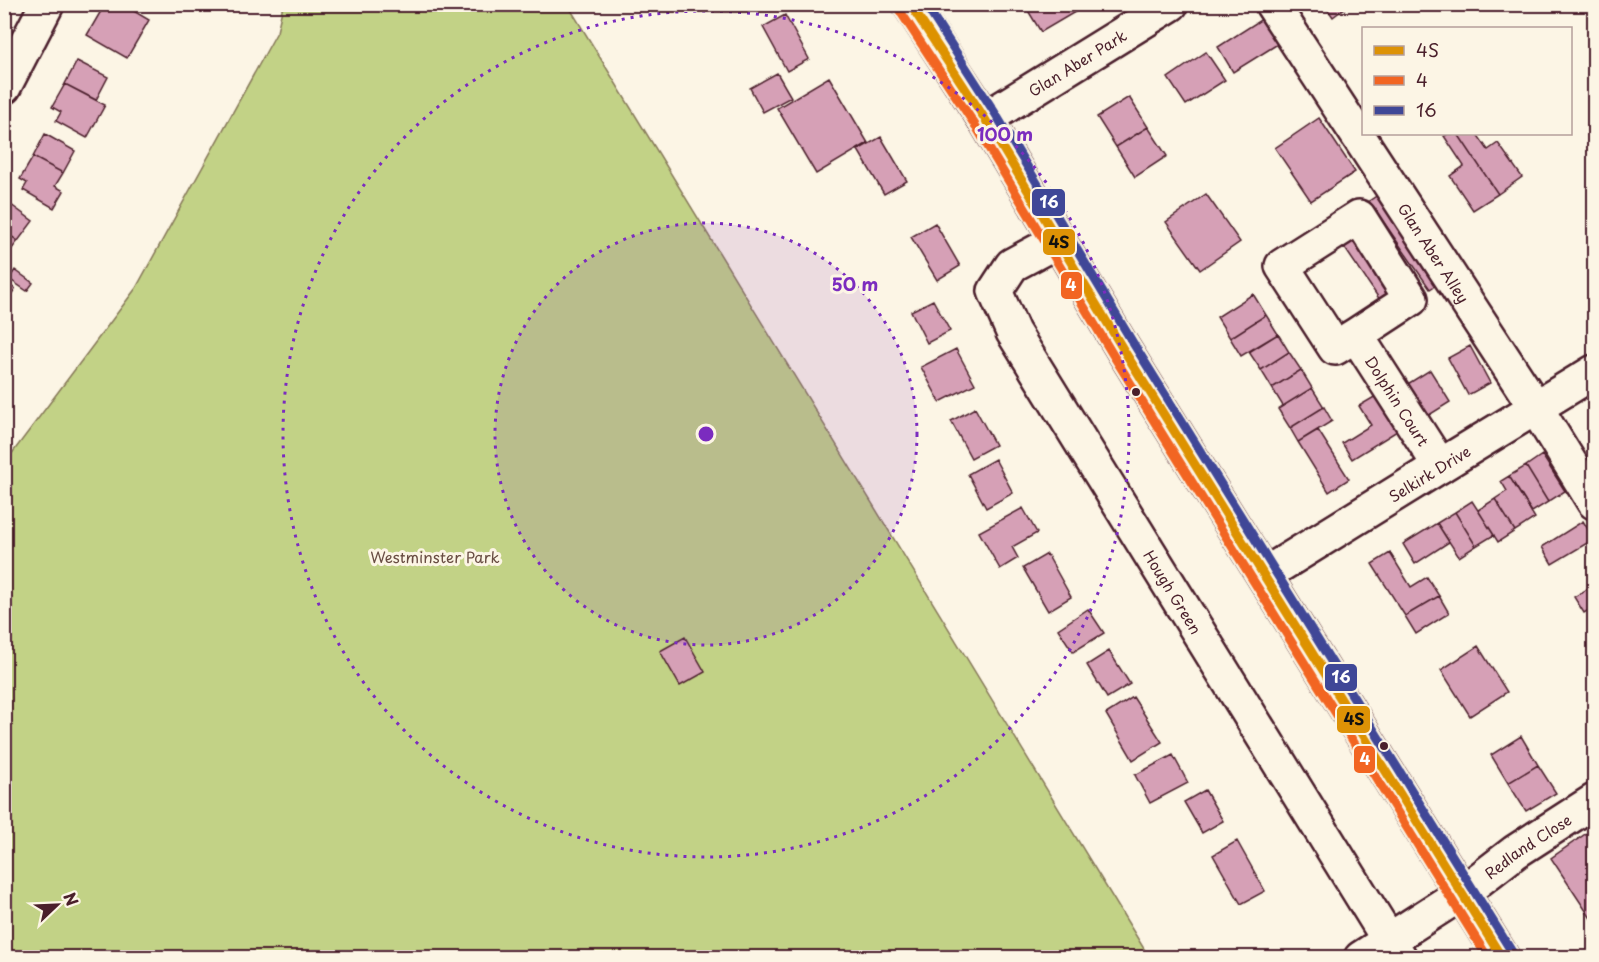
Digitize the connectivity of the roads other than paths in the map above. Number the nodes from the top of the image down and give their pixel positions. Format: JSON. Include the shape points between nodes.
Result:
{"nodes":[{"id":1,"x":47,"y":4,"type":"edge"},
{"id":2,"x":910,"y":4,"type":"edge"},
{"id":3,"x":1170,"y":4,"type":"edge"},
{"id":4,"x":1272,"y":4,"type":"edge"},
{"id":5,"x":4,"y":87,"type":"edge"},
{"id":6,"x":984,"y":119,"type":"junction"},
{"id":7,"x":1057,"y":241,"type":"junction"},
{"id":8,"x":1356,"y":335,"type":"dead end"},
{"id":9,"x":1594,"y":372,"type":"edge"},
{"id":10,"x":1536,"y":408,"type":"junction"},
{"id":11,"x":1440,"y":466,"type":"junction"},
{"id":12,"x":1594,"y":502,"type":"edge"},
{"id":13,"x":1264,"y":575,"type":"junction"},
{"id":14,"x":1594,"y":801,"type":"edge"},
{"id":15,"x":1462,"y":893,"type":"junction"},
{"id":16,"x":1395,"y":949,"type":"edge"},
{"id":17,"x":1361,"y":957,"type":"edge"},
{"id":18,"x":1502,"y":957,"type":"edge"}],
"edges":[{"from":1,"to":5,"type":"street"},
{"from":2,"to":6,"type":"main road"},
{"from":3,"to":6,"type":"street","name":"Glan Aber Park"},
{"from":4,"to":10,"type":"street","name":"Glan Aber Alley"},
{"from":6,"to":7,"type":"main road"},
{"from":7,"to":13,"type":"main road"},
{"from":7,"to":16,"type":"street","name":"Hough Green","via":[[1012,265],[996,291],[1013,332]]},
{"from":8,"to":11,"type":"street","name":"Dolphin Court"},
{"from":9,"to":10,"type":"street","name":"Selkirk Drive"},
{"from":10,"to":11,"type":"street","name":"Selkirk Drive"},
{"from":10,"to":12,"type":"street","name":"Glan Aber Alley"},
{"from":11,"to":13,"type":"street","name":"Selkirk Drive"},
{"from":13,"to":15,"type":"main road"},
{"from":14,"to":15,"type":"street","name":"Redland Close","via":[[1515,852]]},
{"from":15,"to":16,"type":"street","name":"Redland Close"},
{"from":15,"to":18,"type":"main road"},
{"from":16,"to":17,"type":"street","name":"Redland Close"}]}
